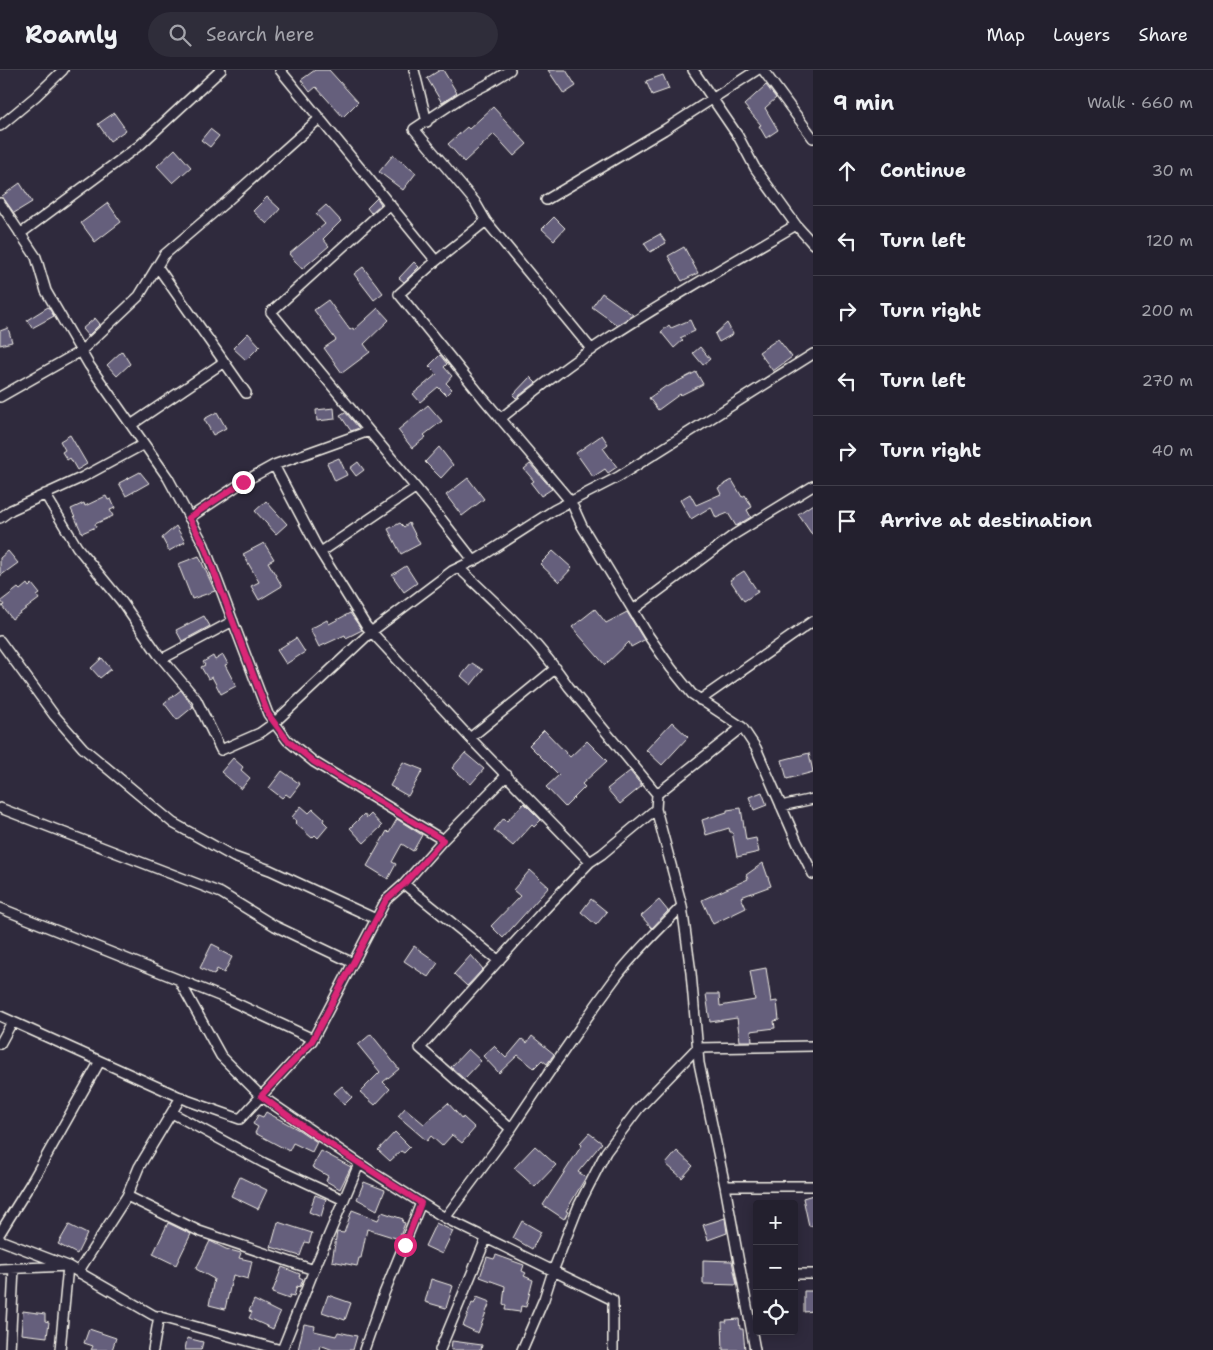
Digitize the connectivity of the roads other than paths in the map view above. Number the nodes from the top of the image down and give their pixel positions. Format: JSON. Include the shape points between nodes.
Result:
{"nodes":[{"id":1,"x":63,"y":70,"type":"edge"},
{"id":2,"x":280,"y":70,"type":"edge"},
{"id":3,"x":414,"y":70,"type":"edge"},
{"id":4,"x":510,"y":70,"type":"edge"},
{"id":5,"x":693,"y":70,"type":"edge"},
{"id":6,"x":757,"y":70,"type":"edge"},
{"id":7,"x":763,"y":70,"type":"edge"},
{"id":8,"x":215,"y":72,"type":"edge"},
{"id":9,"x":712,"y":100,"type":"junction"},
{"id":10,"x":320,"y":118,"type":"junction"},
{"id":11,"x":427,"y":122,"type":"junction"},
{"id":12,"x":0,"y":126,"type":"edge"},
{"id":13,"x":813,"y":138,"type":"edge"},
{"id":14,"x":546,"y":200,"type":"dead end"},
{"id":15,"x":0,"y":203,"type":"edge"},
{"id":16,"x":390,"y":204,"type":"junction"},
{"id":17,"x":486,"y":221,"type":"junction"},
{"id":18,"x":796,"y":225,"type":"junction"},
{"id":19,"x":20,"y":234,"type":"junction"},
{"id":20,"x":813,"y":244,"type":"edge"},
{"id":21,"x":436,"y":261,"type":"junction"},
{"id":22,"x":157,"y":266,"type":"junction"},
{"id":23,"x":592,"y":350,"type":"junction"},
{"id":24,"x":81,"y":351,"type":"junction"},
{"id":25,"x":813,"y":354,"type":"edge"},
{"id":26,"x":224,"y":362,"type":"junction"},
{"id":27,"x":246,"y":392,"type":"dead end"},
{"id":28,"x":0,"y":397,"type":"edge"},
{"id":29,"x":500,"y":419,"type":"junction"},
{"id":30,"x":131,"y":425,"type":"junction"},
{"id":31,"x":369,"y":431,"type":"junction"},
{"id":32,"x":144,"y":444,"type":"junction"},
{"id":33,"x":274,"y":465,"type":"junction"},
{"id":34,"x":813,"y":486,"type":"edge"},
{"id":35,"x":415,"y":488,"type":"junction"},
{"id":36,"x":45,"y":494,"type":"junction"},
{"id":37,"x":571,"y":502,"type":"junction"},
{"id":38,"x":0,"y":518,"type":"edge"},
{"id":39,"x":189,"y":518,"type":"junction"},
{"id":40,"x":321,"y":552,"type":"junction"},
{"id":41,"x":474,"y":561,"type":"junction"},
{"id":42,"x":459,"y":568,"type":"junction"},
{"id":43,"x":633,"y":610,"type":"junction"},
{"id":44,"x":233,"y":621,"type":"junction"},
{"id":45,"x":813,"y":621,"type":"edge"},
{"id":46,"x":371,"y":632,"type":"junction"},
{"id":47,"x":0,"y":641,"type":"edge"},
{"id":48,"x":162,"y":659,"type":"junction"},
{"id":49,"x":556,"y":668,"type":"junction"},
{"id":50,"x":700,"y":700,"type":"junction"},
{"id":51,"x":274,"y":723,"type":"junction"},
{"id":52,"x":742,"y":727,"type":"junction"},
{"id":53,"x":470,"y":738,"type":"junction"},
{"id":54,"x":507,"y":775,"type":"junction"},
{"id":55,"x":657,"y":794,"type":"junction"},
{"id":56,"x":813,"y":799,"type":"edge"},
{"id":57,"x":781,"y":806,"type":"junction"},
{"id":58,"x":0,"y":808,"type":"edge"},
{"id":59,"x":656,"y":809,"type":"junction"},
{"id":60,"x":443,"y":840,"type":"junction"},
{"id":61,"x":590,"y":862,"type":"junction"},
{"id":62,"x":813,"y":874,"type":"edge"},
{"id":63,"x":404,"y":884,"type":"junction"},
{"id":64,"x":682,"y":906,"type":"junction"},
{"id":65,"x":0,"y":908,"type":"edge"},
{"id":66,"x":376,"y":919,"type":"junction"},
{"id":67,"x":499,"y":962,"type":"junction"},
{"id":68,"x":353,"y":963,"type":"junction"},
{"id":69,"x":179,"y":980,"type":"junction"},
{"id":70,"x":0,"y":1016,"type":"edge"},
{"id":71,"x":12,"y":1022,"type":"junction"},
{"id":72,"x":313,"y":1039,"type":"junction"},
{"id":73,"x":0,"y":1044,"type":"edge"},
{"id":74,"x":813,"y":1046,"type":"edge"},
{"id":75,"x":697,"y":1048,"type":"junction"},
{"id":76,"x":100,"y":1060,"type":"junction"},
{"id":77,"x":261,"y":1096,"type":"junction"},
{"id":78,"x":180,"y":1097,"type":"junction"},
{"id":79,"x":172,"y":1113,"type":"junction"},
{"id":80,"x":511,"y":1130,"type":"junction"},
{"id":81,"x":359,"y":1164,"type":"junction"},
{"id":82,"x":725,"y":1186,"type":"junction"},
{"id":83,"x":813,"y":1186,"type":"edge"},
{"id":84,"x":127,"y":1196,"type":"junction"},
{"id":85,"x":344,"y":1200,"type":"junction"},
{"id":86,"x":421,"y":1203,"type":"junction"},
{"id":87,"x":445,"y":1218,"type":"junction"},
{"id":88,"x":0,"y":1233,"type":"edge"},
{"id":89,"x":486,"y":1239,"type":"junction"},
{"id":90,"x":0,"y":1240,"type":"edge"},
{"id":91,"x":68,"y":1266,"type":"junction"},
{"id":92,"x":14,"y":1268,"type":"junction"},
{"id":93,"x":0,"y":1269,"type":"edge"},
{"id":94,"x":314,"y":1270,"type":"junction"},
{"id":95,"x":553,"y":1271,"type":"junction"},
{"id":96,"x":79,"y":1273,"type":"junction"},
{"id":97,"x":798,"y":1274,"type":"edge"},
{"id":98,"x":813,"y":1274,"type":"edge"},
{"id":99,"x":159,"y":1316,"type":"junction"},
{"id":100,"x":10,"y":1350,"type":"edge"},
{"id":101,"x":60,"y":1350,"type":"edge"},
{"id":102,"x":153,"y":1350,"type":"edge"},
{"id":103,"x":281,"y":1350,"type":"edge"},
{"id":104,"x":364,"y":1350,"type":"edge"},
{"id":105,"x":440,"y":1350,"type":"edge"},
{"id":106,"x":522,"y":1350,"type":"edge"},
{"id":107,"x":613,"y":1350,"type":"edge"},
{"id":108,"x":755,"y":1350,"type":"edge"}],
"edges":[{"from":1,"to":12,"type":"street"},
{"from":2,"to":10,"type":"street"},
{"from":3,"to":11,"type":"street"},
{"from":4,"to":11,"type":"street","via":[[462,97]]},
{"from":5,"to":9,"type":"street"},
{"from":6,"to":9,"type":"street"},
{"from":7,"to":13,"type":"street"},
{"from":8,"to":19,"type":"street","via":[[140,145]]},
{"from":9,"to":14,"type":"street"},
{"from":9,"to":18,"type":"street"},
{"from":10,"to":16,"type":"street"},
{"from":10,"to":22,"type":"street","via":[[164,255]]},
{"from":11,"to":17,"type":"street","via":[[414,129],[475,202]]},
{"from":15,"to":19,"type":"street"},
{"from":16,"to":21,"type":"street"},
{"from":16,"to":31,"type":"street","via":[[271,312]]},
{"from":17,"to":21,"type":"street"},
{"from":17,"to":23,"type":"street"},
{"from":18,"to":20,"type":"street"},
{"from":18,"to":23,"type":"street"},
{"from":19,"to":24,"type":"street","via":[[36,256],[46,291]]},
{"from":21,"to":29,"type":"street","via":[[399,294]]},
{"from":22,"to":24,"type":"street","via":[[139,296]]},
{"from":22,"to":26,"type":"street"},
{"from":23,"to":29,"type":"street"},
{"from":24,"to":28,"type":"street"},
{"from":24,"to":30,"type":"street"},
{"from":25,"to":37,"type":"street","via":[[618,477]]},
{"from":26,"to":27,"type":"street"},
{"from":26,"to":30,"type":"street"},
{"from":29,"to":37,"type":"street"},
{"from":30,"to":32,"type":"street"},
{"from":31,"to":33,"type":"street"},
{"from":31,"to":35,"type":"street"},
{"from":32,"to":36,"type":"street"},
{"from":32,"to":39,"type":"street","via":[[168,478]]},
{"from":33,"to":39,"type":"street"},
{"from":33,"to":40,"type":"street"},
{"from":34,"to":43,"type":"street","via":[[734,534]]},
{"from":35,"to":40,"type":"street"},
{"from":35,"to":41,"type":"street"},
{"from":36,"to":38,"type":"street"},
{"from":36,"to":48,"type":"street","via":[[77,548],[122,602]]},
{"from":37,"to":41,"type":"street"},
{"from":37,"to":43,"type":"street"},
{"from":39,"to":44,"type":"street","via":[[204,545]]},
{"from":40,"to":46,"type":"street"},
{"from":41,"to":42,"type":"street"},
{"from":42,"to":46,"type":"street"},
{"from":42,"to":49,"type":"street","via":[[526,631]]},
{"from":43,"to":50,"type":"street","via":[[671,668]]},
{"from":44,"to":48,"type":"street"},
{"from":44,"to":51,"type":"street"},
{"from":45,"to":50,"type":"street"},
{"from":46,"to":51,"type":"street"},
{"from":46,"to":53,"type":"street"},
{"from":47,"to":66,"type":"street","via":[[54,715],[83,748],[173,823],[234,858],[270,870]]},
{"from":48,"to":51,"type":"street","via":[[196,699],[221,750],[260,733]]},
{"from":49,"to":53,"type":"street"},
{"from":49,"to":55,"type":"street"},
{"from":50,"to":52,"type":"street"},
{"from":51,"to":60,"type":"street","via":[[287,740],[314,762]]},
{"from":52,"to":55,"type":"street"},
{"from":52,"to":57,"type":"street","via":[[756,748]]},
{"from":53,"to":54,"type":"street"},
{"from":54,"to":60,"type":"street"},
{"from":54,"to":61,"type":"street"},
{"from":55,"to":59,"type":"street"},
{"from":56,"to":57,"type":"street"},
{"from":57,"to":62,"type":"street"},
{"from":58,"to":68,"type":"street","via":[[221,893],[275,926]]},
{"from":59,"to":61,"type":"street"},
{"from":59,"to":64,"type":"street"},
{"from":60,"to":63,"type":"street"},
{"from":61,"to":67,"type":"street"},
{"from":63,"to":66,"type":"street","via":[[386,900]]},
{"from":63,"to":67,"type":"street"},
{"from":64,"to":75,"type":"street"},
{"from":64,"to":80,"type":"street","via":[[618,976]]},
{"from":65,"to":69,"type":"street"},
{"from":66,"to":68,"type":"street"},
{"from":67,"to":80,"type":"street","via":[[420,1048]]},
{"from":68,"to":72,"type":"street"},
{"from":69,"to":72,"type":"street"},
{"from":69,"to":77,"type":"street","via":[[222,1056]]},
{"from":70,"to":71,"type":"street"},
{"from":71,"to":73,"type":"street"},
{"from":71,"to":76,"type":"street"},
{"from":72,"to":77,"type":"street"},
{"from":74,"to":75,"type":"street"},
{"from":75,"to":82,"type":"street"},
{"from":75,"to":95,"type":"street","via":[[639,1108],[606,1152],[579,1205]]},
{"from":76,"to":78,"type":"street"},
{"from":76,"to":88,"type":"street"},
{"from":77,"to":78,"type":"street","via":[[240,1119]]},
{"from":77,"to":81,"type":"street"},
{"from":78,"to":79,"type":"street"},
{"from":79,"to":84,"type":"street","via":[[139,1167]]},
{"from":79,"to":85,"type":"street","via":[[264,1163]]},
{"from":80,"to":87,"type":"street"},
{"from":81,"to":85,"type":"street"},
{"from":81,"to":86,"type":"street"},
{"from":82,"to":83,"type":"street"},
{"from":82,"to":108,"type":"street"},
{"from":84,"to":94,"type":"street","via":[[199,1230]]},
{"from":84,"to":96,"type":"street"},
{"from":85,"to":94,"type":"street"},
{"from":86,"to":87,"type":"street"},
{"from":86,"to":104,"type":"street"},
{"from":87,"to":89,"type":"street"},
{"from":89,"to":95,"type":"street"},
{"from":89,"to":105,"type":"street"},
{"from":90,"to":91,"type":"street"},
{"from":91,"to":92,"type":"street"},
{"from":91,"to":96,"type":"street"},
{"from":91,"to":101,"type":"street"},
{"from":92,"to":93,"type":"street"},
{"from":92,"to":100,"type":"street"},
{"from":94,"to":103,"type":"street"},
{"from":95,"to":106,"type":"street"},
{"from":95,"to":107,"type":"street","via":[[612,1300]]},
{"from":96,"to":99,"type":"street"},
{"from":97,"to":98,"type":"street"},
{"from":99,"to":102,"type":"street"},
{"from":99,"to":103,"type":"street"}]}
